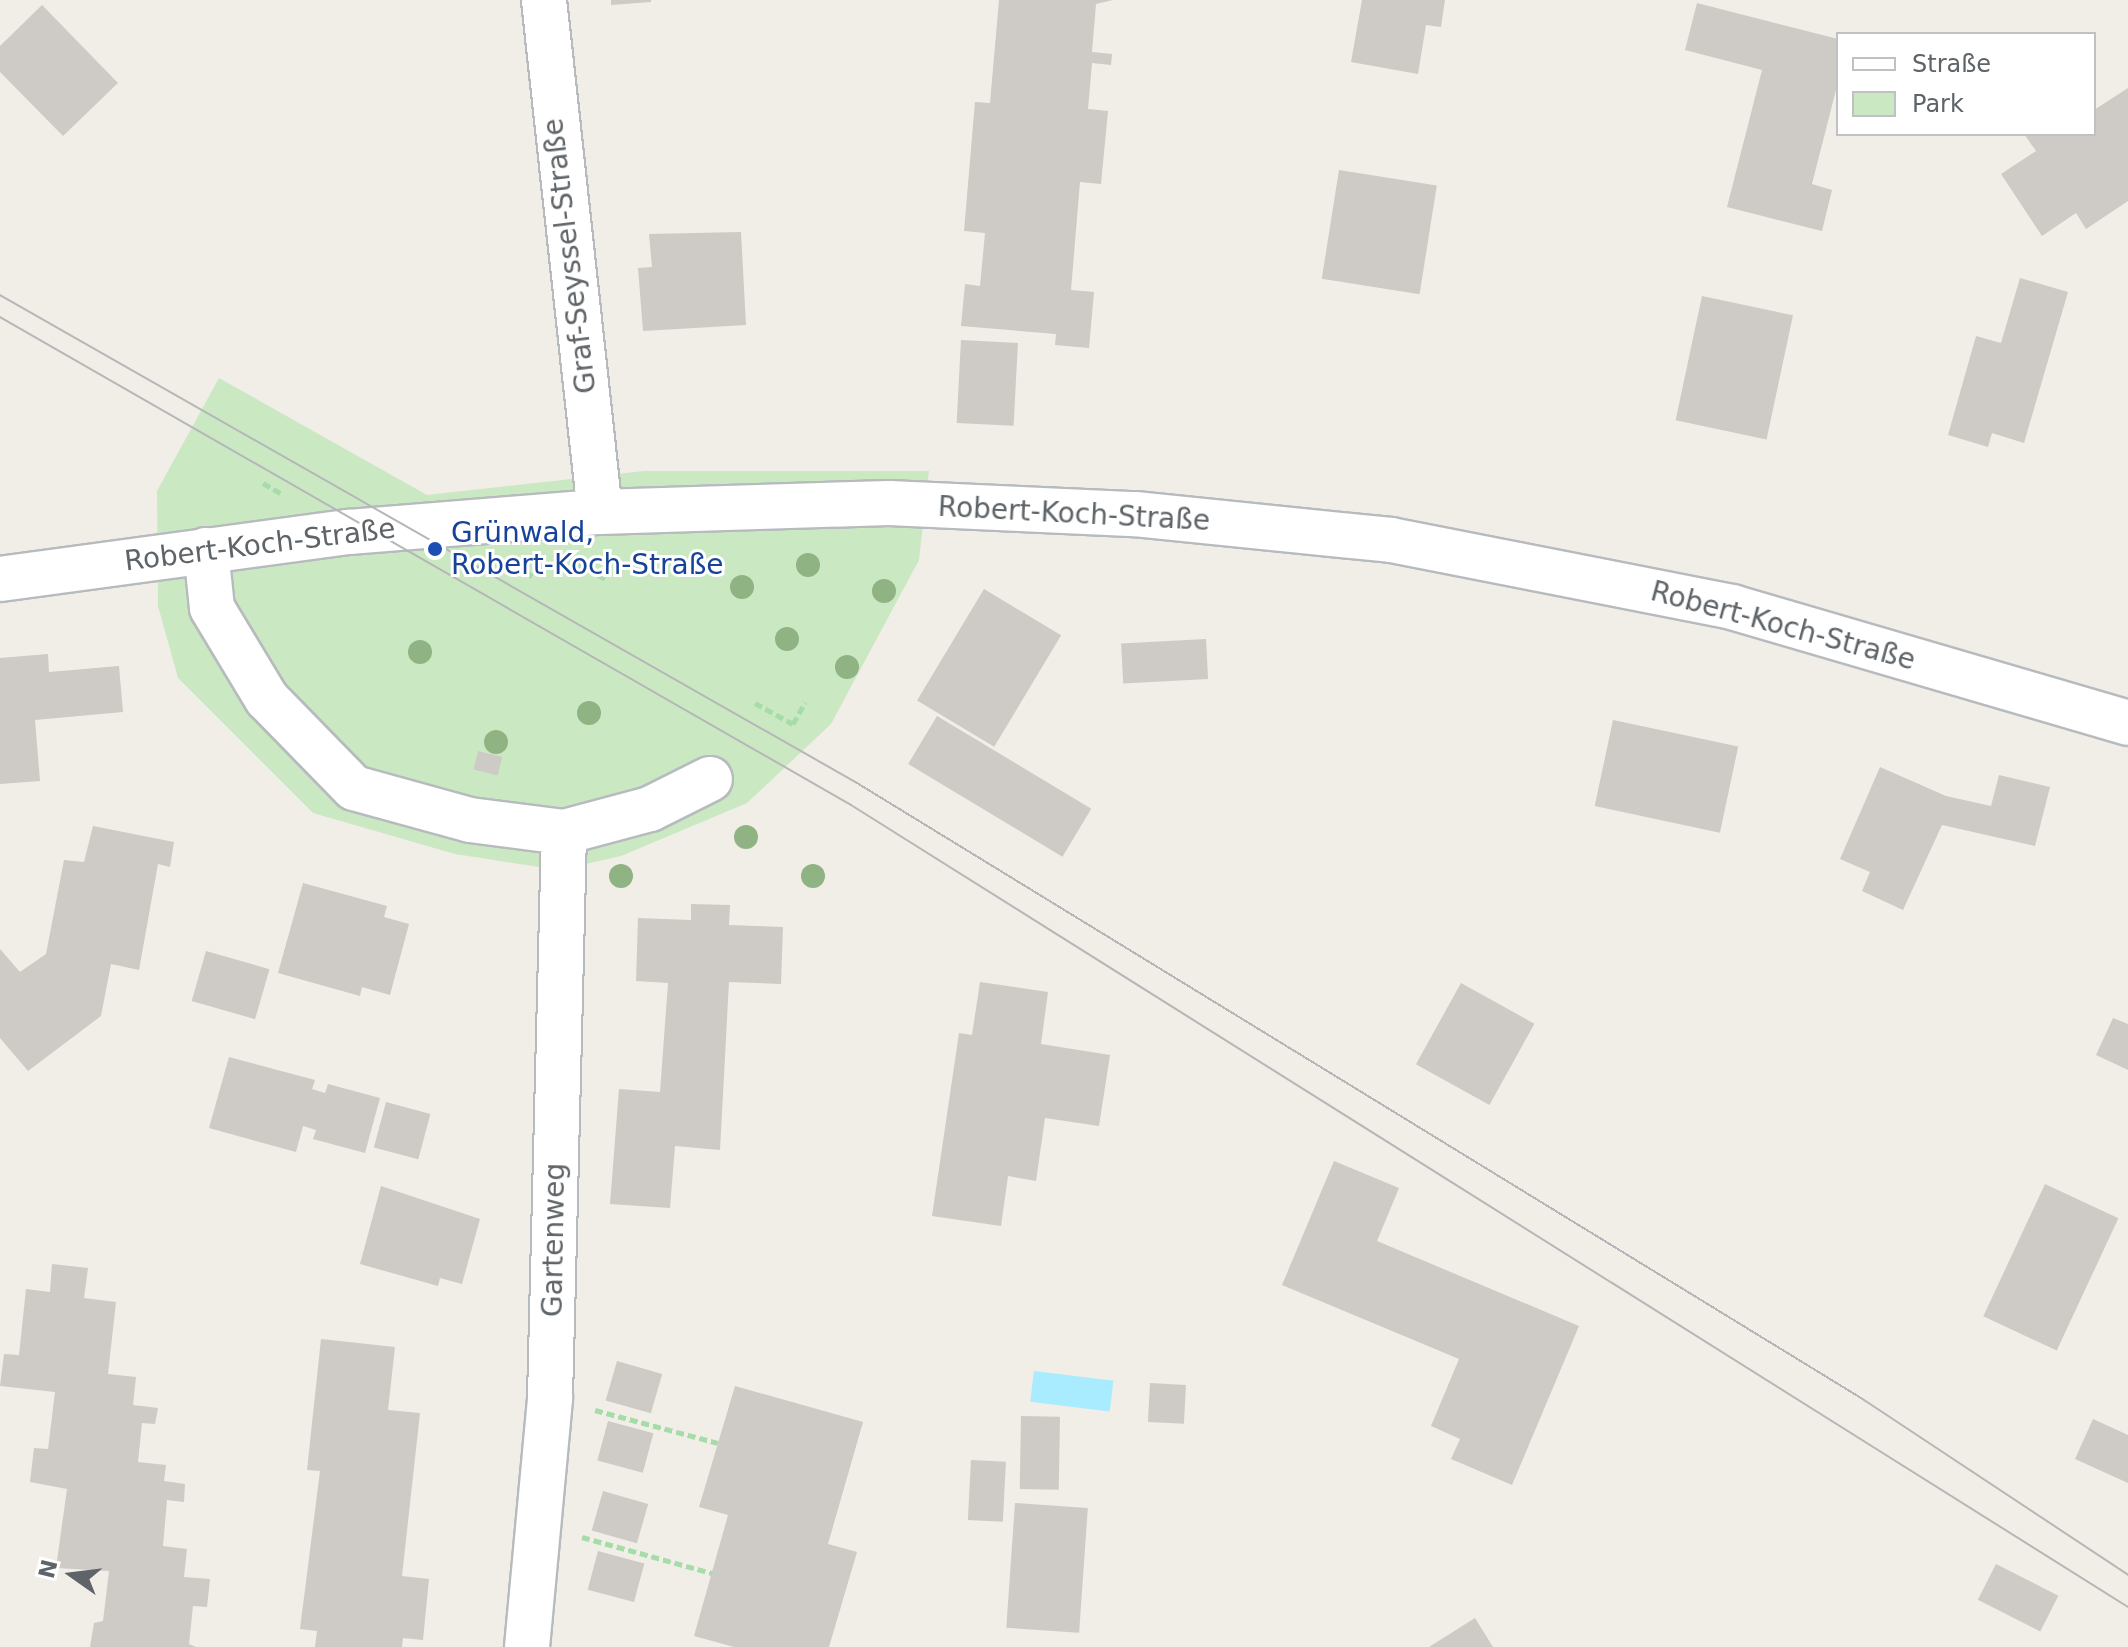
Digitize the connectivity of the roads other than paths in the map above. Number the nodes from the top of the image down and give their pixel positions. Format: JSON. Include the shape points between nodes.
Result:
{"nodes":[{"id":1,"x":544,"y":0,"type":"edge"},
{"id":2,"x":600,"y":512,"type":"junction"},
{"id":3,"x":206,"y":550,"type":"junction"},
{"id":4,"x":0,"y":579,"type":"edge"},
{"id":5,"x":2128,"y":723,"type":"edge"},
{"id":6,"x":710,"y":779,"type":"dead end"},
{"id":7,"x":564,"y":832,"type":"junction"},
{"id":8,"x":527,"y":1647,"type":"edge"}],
"edges":[{"from":1,"to":2,"type":"street","name":"Graf-Seyssel-Straße"},
{"from":2,"to":3,"type":"street","name":"Robert-Koch-Straße"},
{"from":2,"to":5,"type":"street","name":"Robert-Koch-Straße","via":[[889,503],[1135,514],[1391,540],[1732,607]]},
{"from":3,"to":4,"type":"street","name":"Robert-Koch-Straße"},
{"from":3,"to":7,"type":"street","via":[[212,608],[267,699],[354,788],[470,820]]},
{"from":6,"to":7,"type":"street","via":[[650,809]]},
{"from":7,"to":8,"type":"street","name":"Gartenweg","via":[[550,1398]]}]}
